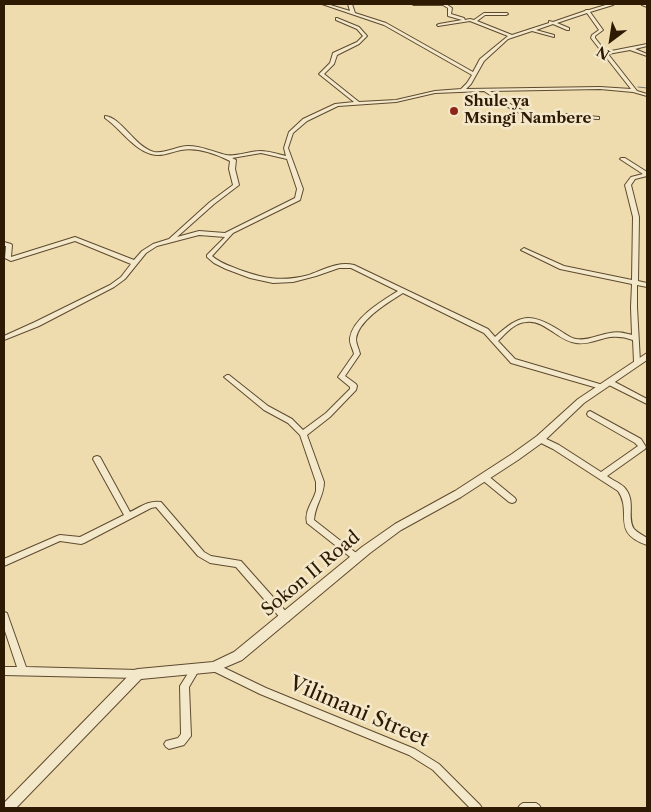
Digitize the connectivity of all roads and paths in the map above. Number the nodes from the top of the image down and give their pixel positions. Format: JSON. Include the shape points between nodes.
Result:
{"nodes":[{"id":1,"x":324,"y":4,"type":"edge"},
{"id":2,"x":350,"y":4,"type":"edge"},
{"id":3,"x":414,"y":4,"type":"edge"},
{"id":4,"x":612,"y":4,"type":"edge"},
{"id":5,"x":643,"y":4,"type":"edge"},
{"id":6,"x":647,"y":6,"type":"edge"},
{"id":7,"x":587,"y":11,"type":"junction"},
{"id":8,"x":352,"y":14,"type":"junction"},
{"id":9,"x":506,"y":14,"type":"dead end"},
{"id":10,"x":366,"y":18,"type":"junction"},
{"id":11,"x":337,"y":19,"type":"dead end"},
{"id":12,"x":466,"y":19,"type":"junction"},
{"id":13,"x":475,"y":21,"type":"junction"},
{"id":14,"x":550,"y":22,"type":"junction"},
{"id":15,"x":439,"y":25,"type":"dead end"},
{"id":16,"x":353,"y":26,"type":"junction"},
{"id":17,"x":568,"y":29,"type":"dead end"},
{"id":18,"x":532,"y":30,"type":"junction"},
{"id":19,"x":510,"y":36,"type":"junction"},
{"id":20,"x":553,"y":36,"type":"dead end"},
{"id":21,"x":647,"y":44,"type":"edge"},
{"id":22,"x":629,"y":47,"type":"junction"},
{"id":23,"x":606,"y":54,"type":"junction"},
{"id":24,"x":647,"y":55,"type":"edge"},
{"id":25,"x":474,"y":74,"type":"junction"},
{"id":26,"x":462,"y":90,"type":"junction"},
{"id":27,"x":485,"y":90,"type":"junction"},
{"id":28,"x":635,"y":91,"type":"junction"},
{"id":29,"x":647,"y":95,"type":"edge"},
{"id":30,"x":357,"y":103,"type":"junction"},
{"id":31,"x":107,"y":117,"type":"dead end"},
{"id":32,"x":597,"y":118,"type":"dead end"},
{"id":33,"x":227,"y":157,"type":"junction"},
{"id":34,"x":288,"y":158,"type":"junction"},
{"id":35,"x":623,"y":159,"type":"dead end"},
{"id":36,"x":647,"y":174,"type":"edge"},
{"id":37,"x":233,"y":232,"type":"junction"},
{"id":38,"x":170,"y":241,"type":"junction"},
{"id":39,"x":4,"y":244,"type":"edge"},
{"id":40,"x":524,"y":250,"type":"dead end"},
{"id":41,"x":135,"y":263,"type":"junction"},
{"id":42,"x":635,"y":282,"type":"junction"},
{"id":43,"x":647,"y":286,"type":"edge"},
{"id":44,"x":403,"y":290,"type":"junction"},
{"id":45,"x":4,"y":338,"type":"edge"},
{"id":46,"x":636,"y":338,"type":"junction"},
{"id":47,"x":495,"y":340,"type":"junction"},
{"id":48,"x":647,"y":356,"type":"edge"},
{"id":49,"x":637,"y":362,"type":"junction"},
{"id":50,"x":227,"y":377,"type":"dead end"},
{"id":51,"x":605,"y":385,"type":"junction"},
{"id":52,"x":647,"y":402,"type":"edge"},
{"id":53,"x":590,"y":414,"type":"dead end"},
{"id":54,"x":303,"y":434,"type":"junction"},
{"id":55,"x":540,"y":439,"type":"junction"},
{"id":56,"x":97,"y":459,"type":"dead end"},
{"id":57,"x":602,"y":476,"type":"junction"},
{"id":58,"x":484,"y":477,"type":"junction"},
{"id":59,"x":512,"y":500,"type":"dead end"},
{"id":60,"x":128,"y":516,"type":"junction"},
{"id":61,"x":647,"y":542,"type":"edge"},
{"id":62,"x":356,"y":558,"type":"junction"},
{"id":63,"x":4,"y":563,"type":"edge"},
{"id":64,"x":4,"y":616,"type":"edge"},
{"id":65,"x":286,"y":618,"type":"junction"},
{"id":66,"x":214,"y":667,"type":"junction"},
{"id":67,"x":194,"y":670,"type":"junction"},
{"id":68,"x":4,"y":671,"type":"edge"},
{"id":69,"x":23,"y":671,"type":"junction"},
{"id":70,"x":138,"y":674,"type":"junction"},
{"id":71,"x":169,"y":744,"type":"dead end"},
{"id":72,"x":8,"y":808,"type":"edge"},
{"id":73,"x":477,"y":808,"type":"edge"},
{"id":74,"x":523,"y":808,"type":"edge"},
{"id":75,"x":536,"y":808,"type":"edge"}],
"edges":[{"from":1,"to":8,"type":"street"},
{"from":2,"to":8,"type":"street"},
{"from":3,"to":12,"type":"street","via":[[445,4],[450,8],[449,15]]},
{"from":4,"to":7,"type":"street"},
{"from":5,"to":6,"type":"street"},
{"from":7,"to":14,"type":"street"},
{"from":7,"to":23,"type":"street","via":[[601,30],[592,38]]},
{"from":8,"to":10,"type":"street"},
{"from":9,"to":13,"type":"street","via":[[484,14]]},
{"from":10,"to":16,"type":"street"},
{"from":10,"to":25,"type":"street","via":[[392,27]]},
{"from":11,"to":16,"type":"street"},
{"from":12,"to":13,"type":"street"},
{"from":12,"to":15,"type":"street"},
{"from":13,"to":19,"type":"street"},
{"from":14,"to":17,"type":"street"},
{"from":14,"to":18,"type":"street"},
{"from":16,"to":30,"type":"street","via":[[362,30],[364,38],[335,54],[322,74]]},
{"from":18,"to":19,"type":"street"},
{"from":18,"to":20,"type":"street"},
{"from":19,"to":25,"type":"street","via":[[488,53]]},
{"from":21,"to":22,"type":"street"},
{"from":22,"to":23,"type":"street"},
{"from":22,"to":24,"type":"street"},
{"from":23,"to":28,"type":"street"},
{"from":25,"to":26,"type":"street"},
{"from":26,"to":27,"type":"street"},
{"from":26,"to":30,"type":"street","via":[[396,101]]},
{"from":27,"to":28,"type":"street","via":[[600,88]]},
{"from":27,"to":32,"type":"street","via":[[533,118],[566,115]]},
{"from":28,"to":29,"type":"street"},
{"from":30,"to":34,"type":"street","via":[[331,107],[294,129],[287,142]]},
{"from":31,"to":33,"type":"street","via":[[150,153],[189,148]]},
{"from":33,"to":34,"type":"street","via":[[261,152]]},
{"from":33,"to":38,"type":"street","via":[[233,160],[236,185]]},
{"from":34,"to":37,"type":"street","via":[[300,189],[298,199]]},
{"from":35,"to":36,"type":"street"},
{"from":36,"to":42,"type":"street","via":[[628,182],[636,216]]},
{"from":37,"to":38,"type":"street","via":[[223,235],[198,233]]},
{"from":37,"to":44,"type":"street","via":[[209,256],[257,279],[286,282],[347,265]]},
{"from":38,"to":41,"type":"street","via":[[152,247]]},
{"from":39,"to":41,"type":"street","via":[[9,245],[8,258],[11,259],[75,239]]},
{"from":40,"to":42,"type":"street","via":[[562,268]]},
{"from":41,"to":45,"type":"street","via":[[112,286]]},
{"from":42,"to":43,"type":"street"},
{"from":42,"to":46,"type":"street"},
{"from":44,"to":47,"type":"street","via":[[486,331]]},
{"from":44,"to":54,"type":"street","via":[[366,317],[355,335],[353,340],[357,354],[341,377],[354,386],[353,390]]},
{"from":46,"to":47,"type":"street","via":[[616,333],[572,340],[540,322],[524,319],[517,320]]},
{"from":46,"to":49,"type":"street"},
{"from":47,"to":51,"type":"street","via":[[513,361]]},
{"from":48,"to":49,"type":"street","name":"Sokon II Road"},
{"from":49,"to":51,"type":"street","name":"Sokon II Road"},
{"from":50,"to":54,"type":"street","via":[[266,408],[290,421]]},
{"from":51,"to":52,"type":"street"},
{"from":51,"to":55,"type":"street","name":"Sokon II Road","via":[[571,409]]},
{"from":53,"to":57,"type":"street","via":[[638,441],[642,447]]},
{"from":54,"to":62,"type":"street","via":[[320,482],[310,521]]},
{"from":55,"to":57,"type":"street"},
{"from":55,"to":58,"type":"street","name":"Sokon II Road"},
{"from":56,"to":60,"type":"street"},
{"from":57,"to":61,"type":"street","via":[[626,494],[627,524],[636,536]]},
{"from":58,"to":59,"type":"street"},
{"from":58,"to":62,"type":"street","name":"Sokon II Road","via":[[398,527]]},
{"from":60,"to":63,"type":"street","via":[[81,541],[60,538]]},
{"from":60,"to":65,"type":"street","via":[[153,504],[161,505],[201,554],[238,564]]},
{"from":62,"to":65,"type":"street","name":"Sokon II Road"},
{"from":64,"to":69,"type":"street"},
{"from":65,"to":66,"type":"street","name":"Sokon II Road","via":[[238,656]]},
{"from":66,"to":67,"type":"street","name":"Sokon II Road"},
{"from":66,"to":73,"type":"street","name":"Vilimani Street","via":[[270,694],[412,752],[436,767]]},
{"from":67,"to":70,"type":"street","name":"Sokon II Road"},
{"from":67,"to":71,"type":"street","via":[[184,686],[186,736],[181,742]]},
{"from":68,"to":69,"type":"street"},
{"from":69,"to":70,"type":"street"},
{"from":70,"to":72,"type":"street"},
{"from":74,"to":75,"type":"street"}]}
